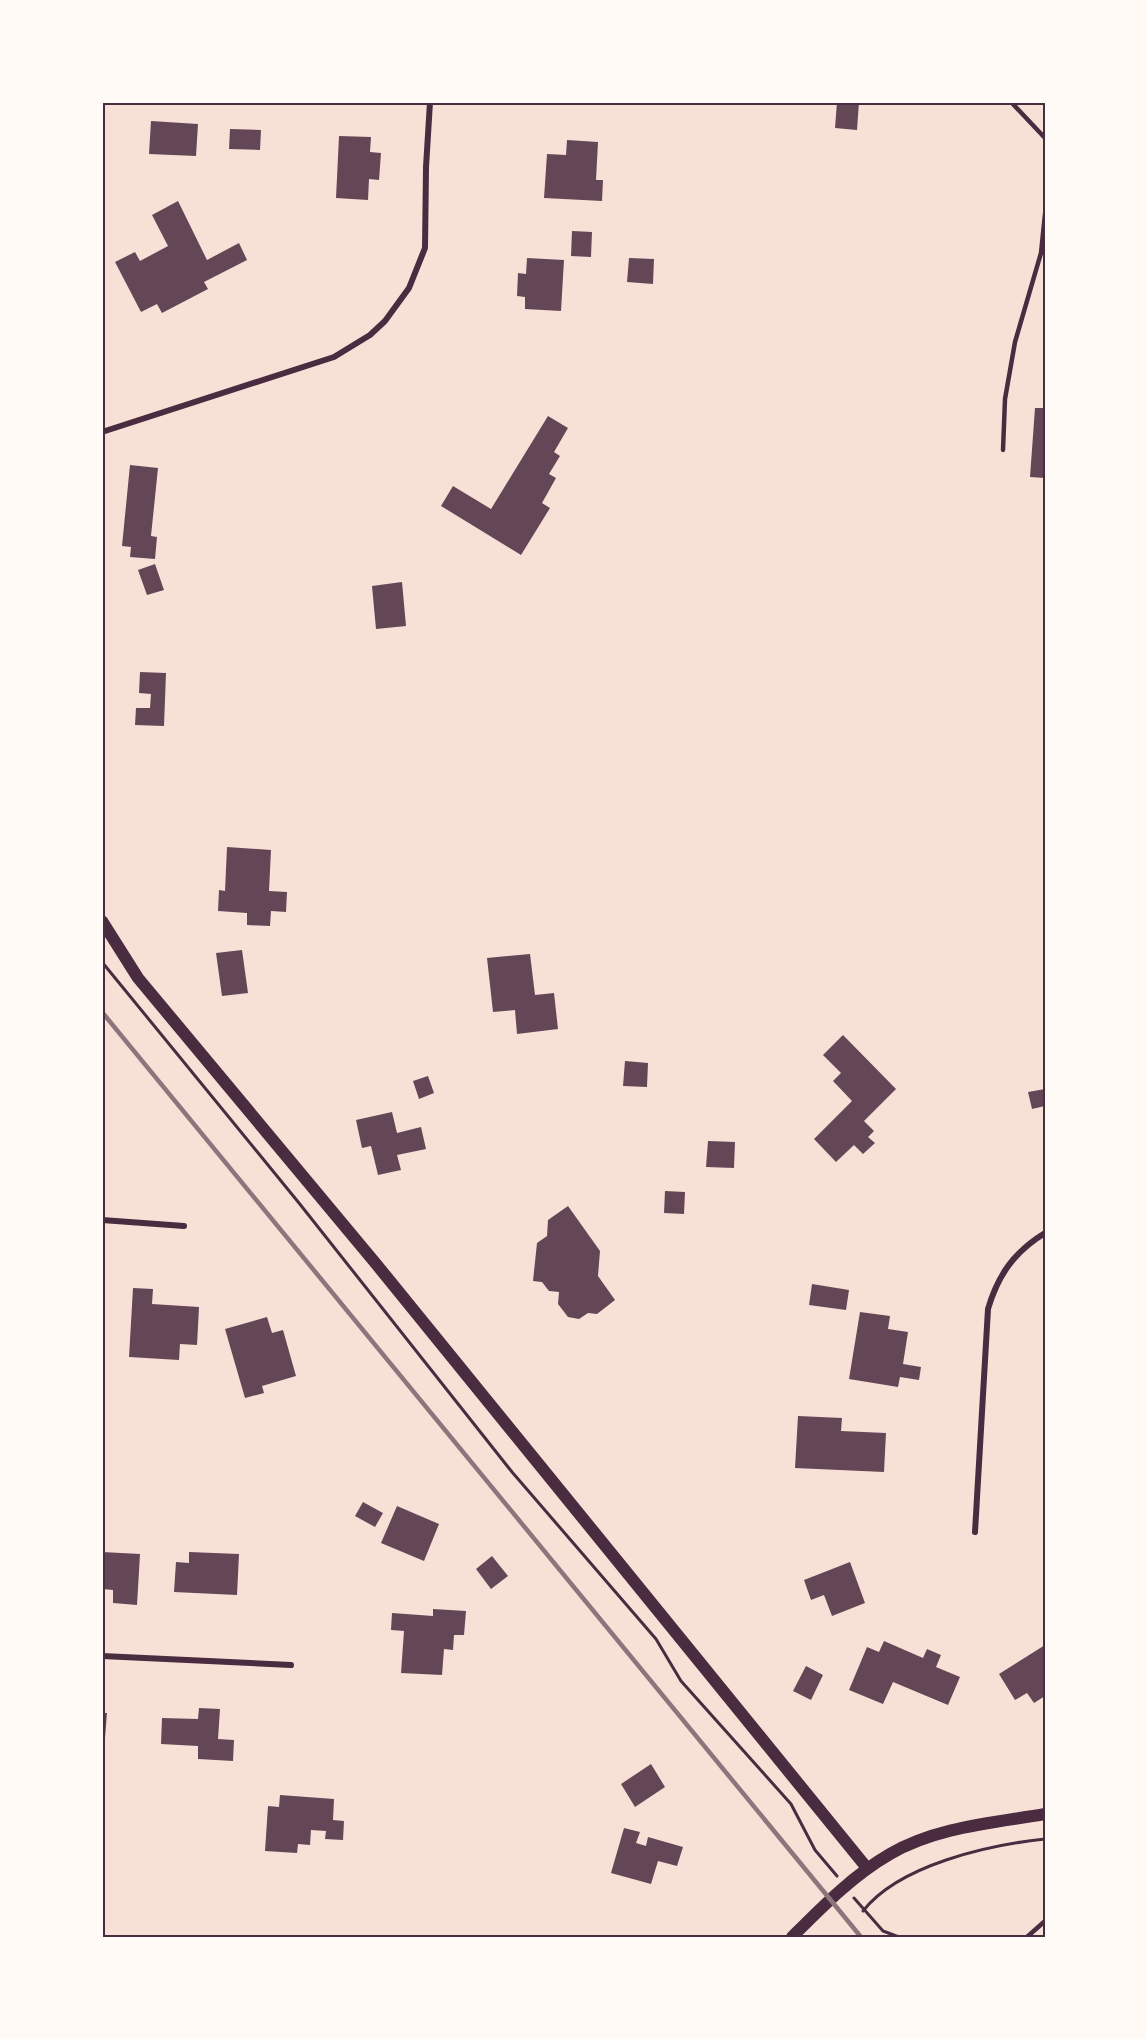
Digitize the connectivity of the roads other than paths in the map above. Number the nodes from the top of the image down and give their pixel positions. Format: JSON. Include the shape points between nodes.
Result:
{"nodes":[{"id":1,"x":430,"y":102,"type":"edge"},
{"id":2,"x":1011,"y":102,"type":"edge"},
{"id":3,"x":1045,"y":138,"type":"edge"},
{"id":4,"x":1045,"y":214,"type":"edge"},
{"id":5,"x":102,"y":432,"type":"edge"},
{"id":6,"x":1003,"y":450,"type":"dead end"},
{"id":7,"x":102,"y":921,"type":"edge"},
{"id":8,"x":102,"y":1220,"type":"edge"},
{"id":9,"x":184,"y":1226,"type":"dead end"},
{"id":10,"x":1045,"y":1233,"type":"edge"},
{"id":11,"x":975,"y":1532,"type":"dead end"},
{"id":12,"x":102,"y":1656,"type":"edge"},
{"id":13,"x":291,"y":1665,"type":"dead end"},
{"id":14,"x":1045,"y":1814,"type":"edge"},
{"id":15,"x":867,"y":1868,"type":"junction"},
{"id":16,"x":1045,"y":1922,"type":"edge"},
{"id":17,"x":792,"y":1937,"type":"edge"},
{"id":18,"x":1028,"y":1937,"type":"edge"}],
"edges":[{"from":1,"to":5,"type":"street","via":[[425,248],[420,267],[400,301],[370,335],[334,357]]},
{"from":2,"to":3,"type":"lane"},
{"from":4,"to":6,"type":"lane","via":[[1041,253],[1011,364]]},
{"from":7,"to":15,"type":"main road","via":[[138,978],[378,1265]]},
{"from":8,"to":9,"type":"street"},
{"from":10,"to":11,"type":"street","via":[[1005,1267],[988,1309]]},
{"from":12,"to":13,"type":"street"},
{"from":14,"to":15,"type":"main road","via":[[929,1837]]},
{"from":15,"to":17,"type":"main road"},
{"from":16,"to":18,"type":"lane"}]}
